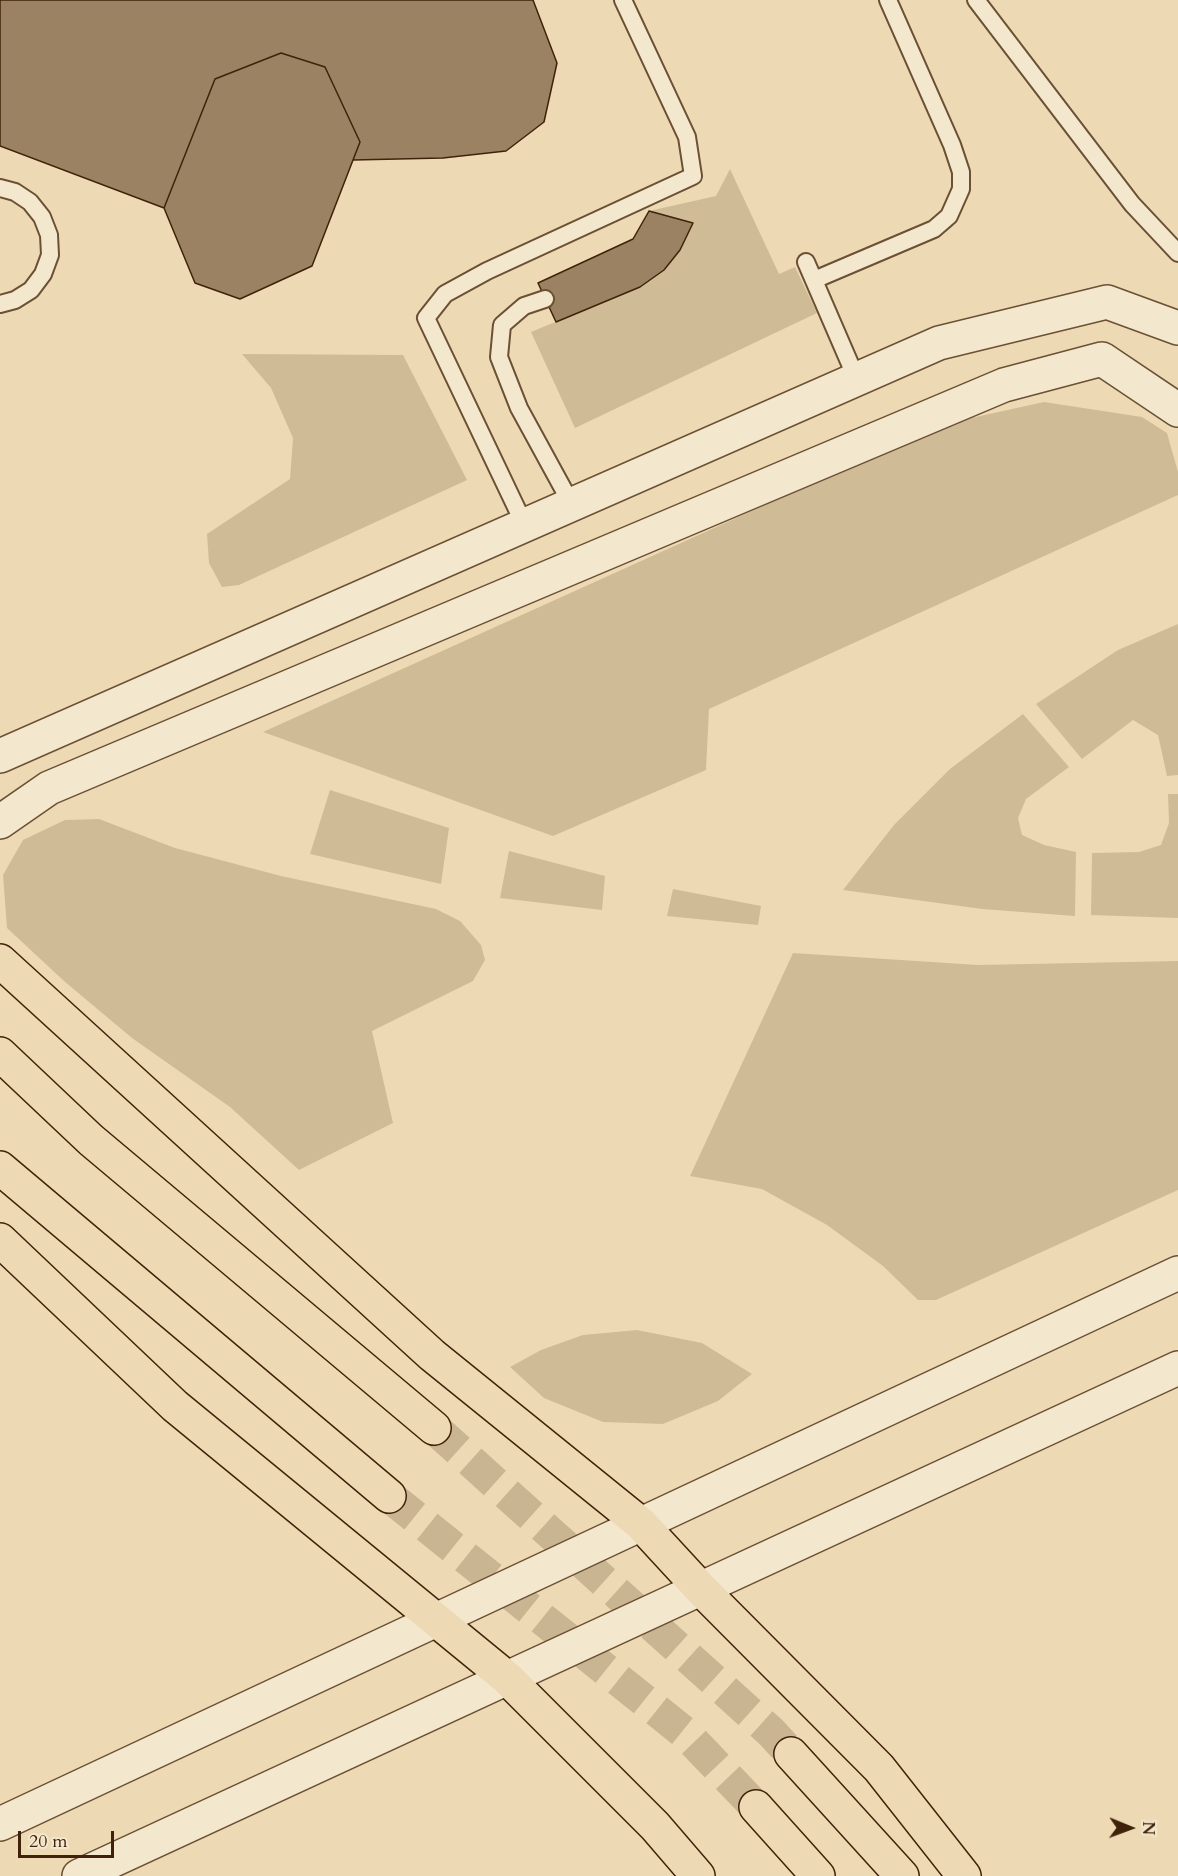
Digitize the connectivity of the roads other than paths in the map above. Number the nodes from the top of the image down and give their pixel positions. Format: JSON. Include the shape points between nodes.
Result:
{"nodes":[{"id":1,"x":623,"y":0,"type":"edge"},
{"id":2,"x":888,"y":0,"type":"edge"},
{"id":3,"x":976,"y":0,"type":"edge"},
{"id":4,"x":0,"y":188,"type":"edge"},
{"id":5,"x":1178,"y":253,"type":"edge"},
{"id":6,"x":806,"y":262,"type":"dead end"},
{"id":7,"x":814,"y":280,"type":"junction"},
{"id":8,"x":545,"y":299,"type":"dead end"},
{"id":9,"x":0,"y":304,"type":"edge"},
{"id":10,"x":1178,"y":328,"type":"edge"},
{"id":11,"x":857,"y":380,"type":"junction"},
{"id":12,"x":1178,"y":410,"type":"edge"},
{"id":13,"x":572,"y":505,"type":"junction"},
{"id":14,"x":525,"y":526,"type":"junction"},
{"id":15,"x":0,"y":756,"type":"edge"},
{"id":16,"x":0,"y":822,"type":"edge"},
{"id":17,"x":0,"y":961,"type":"edge"},
{"id":18,"x":0,"y":1054,"type":"edge"},
{"id":19,"x":0,"y":1168,"type":"edge"},
{"id":20,"x":0,"y":1240,"type":"edge"},
{"id":21,"x":1178,"y":1273,"type":"edge"},
{"id":22,"x":1178,"y":1368,"type":"edge"},
{"id":23,"x":434,"y":1428,"type":"tunnel mouth"},
{"id":24,"x":388,"y":1496,"type":"tunnel mouth"},
{"id":25,"x":641,"y":1524,"type":"junction"},
{"id":26,"x":700,"y":1588,"type":"junction"},
{"id":27,"x":436,"y":1620,"type":"junction"},
{"id":28,"x":507,"y":1678,"type":"junction"},
{"id":29,"x":791,"y":1754,"type":"tunnel mouth"},
{"id":30,"x":756,"y":1807,"type":"tunnel mouth"},
{"id":31,"x":0,"y":1824,"type":"edge"},
{"id":32,"x":79,"y":1876,"type":"edge"},
{"id":33,"x":698,"y":1876,"type":"edge"},
{"id":34,"x":818,"y":1876,"type":"edge"},
{"id":35,"x":902,"y":1876,"type":"edge"},
{"id":36,"x":964,"y":1876,"type":"edge"}],
"edges":[{"from":1,"to":14,"type":"lane","via":[[687,137],[693,176],[487,271],[445,294],[426,318]]},
{"from":2,"to":7,"type":"lane","via":[[952,145],[961,172],[961,189],[950,216],[934,229]]},
{"from":3,"to":5,"type":"lane","via":[[1132,204]]},
{"from":4,"to":9,"type":"lane","via":[[30,202],[42,217],[49,235],[50,255],[44,274],[32,290]]},
{"from":6,"to":7,"type":"lane"},
{"from":7,"to":11,"type":"lane"},
{"from":8,"to":13,"type":"lane","via":[[524,306],[502,325],[499,357],[519,408]]},
{"from":10,"to":11,"type":"street","via":[[1107,302],[939,343]]},
{"from":11,"to":13,"type":"street"},
{"from":12,"to":16,"type":"street","via":[[1102,359],[1004,385],[49,788]]},
{"from":13,"to":14,"type":"street"},
{"from":14,"to":15,"type":"street"},
{"from":17,"to":25,"type":"main road","via":[[432,1355]]},
{"from":18,"to":23,"type":"main road","via":[[91,1140]]},
{"from":19,"to":24,"type":"main road"},
{"from":20,"to":27,"type":"main road","via":[[175,1406]]},
{"from":21,"to":25,"type":"street"},
{"from":22,"to":26,"type":"street"},
{"from":25,"to":26,"type":"main road"},
{"from":25,"to":27,"type":"street"},
{"from":26,"to":28,"type":"street"},
{"from":26,"to":36,"type":"main road","via":[[879,1768]]},
{"from":27,"to":28,"type":"main road"},
{"from":27,"to":31,"type":"street"},
{"from":28,"to":32,"type":"street"},
{"from":28,"to":33,"type":"main road","via":[[655,1826]]},
{"from":29,"to":35,"type":"main road"},
{"from":30,"to":34,"type":"main road"}]}
